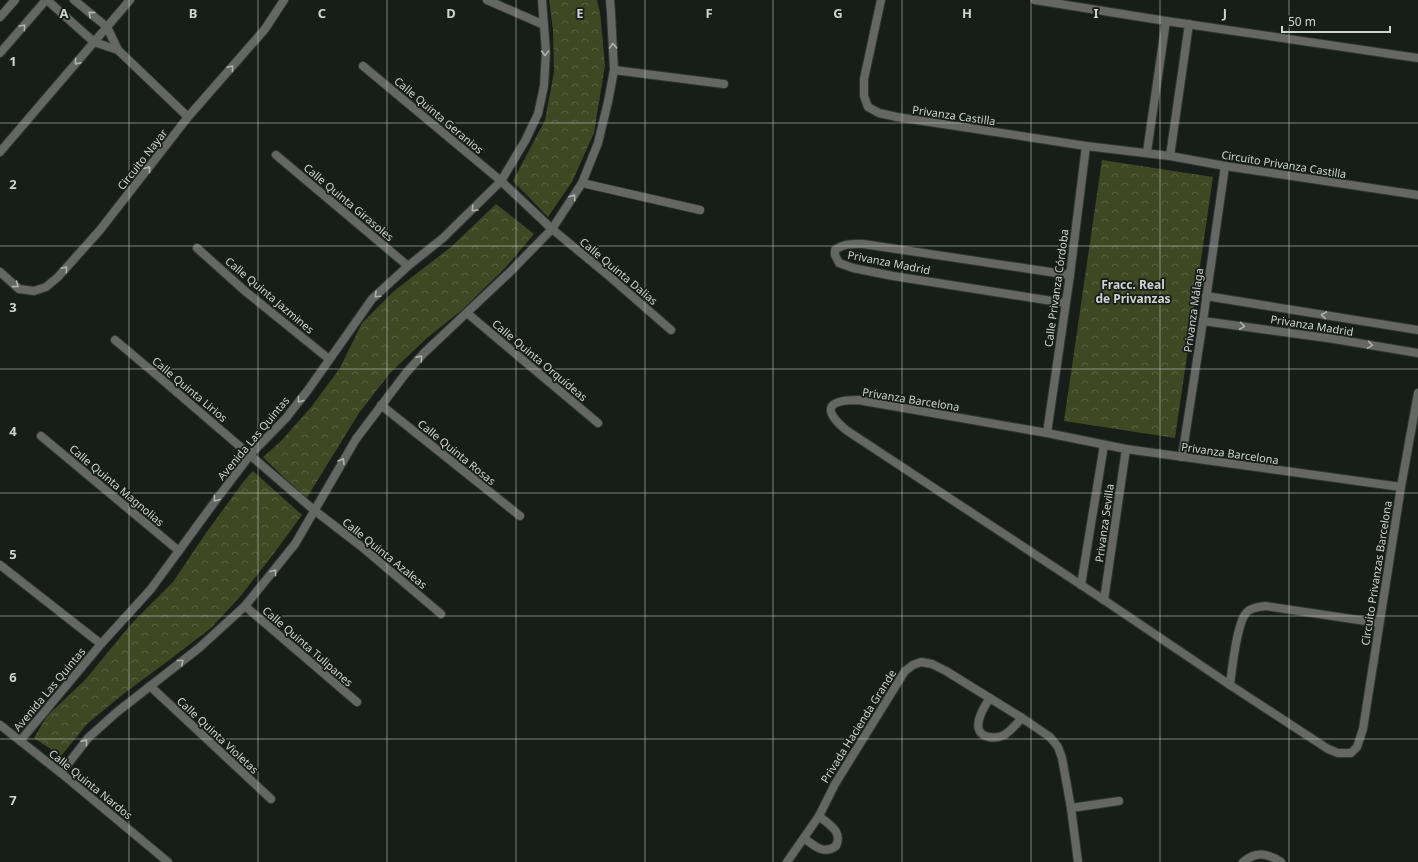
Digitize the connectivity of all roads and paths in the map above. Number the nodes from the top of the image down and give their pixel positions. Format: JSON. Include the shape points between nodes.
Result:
{"nodes":[{"id":1,"x":15,"y":0,"type":"edge"},
{"id":2,"x":46,"y":0,"type":"edge"},
{"id":3,"x":74,"y":0,"type":"edge"},
{"id":4,"x":130,"y":0,"type":"edge"},
{"id":5,"x":284,"y":0,"type":"edge"},
{"id":6,"x":487,"y":0,"type":"edge"},
{"id":7,"x":542,"y":0,"type":"edge"},
{"id":8,"x":610,"y":0,"type":"edge"},
{"id":9,"x":881,"y":0,"type":"edge"},
{"id":10,"x":1036,"y":0,"type":"edge"},
{"id":11,"x":0,"y":18,"type":"edge"},
{"id":12,"x":1166,"y":21,"type":"junction"},
{"id":13,"x":1189,"y":24,"type":"junction"},
{"id":14,"x":544,"y":25,"type":"junction"},
{"id":15,"x":107,"y":27,"type":"junction"},
{"id":16,"x":94,"y":42,"type":"junction"},
{"id":17,"x":118,"y":50,"type":"junction"},
{"id":18,"x":0,"y":53,"type":"edge"},
{"id":19,"x":1418,"y":58,"type":"edge"},
{"id":20,"x":363,"y":66,"type":"dead end"},
{"id":21,"x":614,"y":70,"type":"junction"},
{"id":22,"x":724,"y":84,"type":"dead end"},
{"id":23,"x":188,"y":117,"type":"junction"},
{"id":24,"x":1086,"y":146,"type":"junction"},
{"id":25,"x":0,"y":152,"type":"edge"},
{"id":26,"x":1147,"y":152,"type":"junction"},
{"id":27,"x":276,"y":155,"type":"dead end"},
{"id":28,"x":1170,"y":156,"type":"junction"},
{"id":29,"x":1225,"y":166,"type":"junction"},
{"id":30,"x":501,"y":181,"type":"junction"},
{"id":31,"x":582,"y":182,"type":"junction"},
{"id":32,"x":1418,"y":195,"type":"edge"},
{"id":33,"x":700,"y":210,"type":"dead end"},
{"id":34,"x":552,"y":229,"type":"junction"},
{"id":35,"x":197,"y":248,"type":"dead end"},
{"id":36,"x":408,"y":266,"type":"junction"},
{"id":37,"x":0,"y":272,"type":"edge"},
{"id":38,"x":1070,"y":275,"type":"junction"},
{"id":39,"x":1206,"y":296,"type":"junction"},
{"id":40,"x":1065,"y":303,"type":"junction"},
{"id":41,"x":467,"y":313,"type":"junction"},
{"id":42,"x":1203,"y":321,"type":"junction"},
{"id":43,"x":671,"y":330,"type":"dead end"},
{"id":44,"x":1418,"y":330,"type":"edge"},
{"id":45,"x":115,"y":340,"type":"dead end"},
{"id":46,"x":1418,"y":353,"type":"edge"},
{"id":47,"x":329,"y":359,"type":"junction"},
{"id":48,"x":1418,"y":393,"type":"edge"},
{"id":49,"x":381,"y":405,"type":"junction"},
{"id":50,"x":598,"y":423,"type":"dead end"},
{"id":51,"x":1047,"y":433,"type":"junction"},
{"id":52,"x":41,"y":436,"type":"dead end"},
{"id":53,"x":1104,"y":445,"type":"junction"},
{"id":54,"x":1126,"y":449,"type":"junction"},
{"id":55,"x":250,"y":455,"type":"junction"},
{"id":56,"x":1182,"y":457,"type":"junction"},
{"id":57,"x":1401,"y":488,"type":"junction"},
{"id":58,"x":314,"y":510,"type":"junction"},
{"id":59,"x":520,"y":516,"type":"dead end"},
{"id":60,"x":179,"y":551,"type":"junction"},
{"id":61,"x":0,"y":566,"type":"edge"},
{"id":62,"x":1081,"y":586,"type":"junction"},
{"id":63,"x":1104,"y":600,"type":"junction"},
{"id":64,"x":245,"y":606,"type":"junction"},
{"id":65,"x":441,"y":614,"type":"dead end"},
{"id":66,"x":1379,"y":623,"type":"junction"},
{"id":67,"x":101,"y":644,"type":"junction"},
{"id":68,"x":1230,"y":685,"type":"junction"},
{"id":69,"x":150,"y":686,"type":"junction"},
{"id":70,"x":990,"y":698,"type":"junction"},
{"id":71,"x":357,"y":702,"type":"dead end"},
{"id":72,"x":1022,"y":718,"type":"junction"},
{"id":73,"x":0,"y":724,"type":"edge"},
{"id":74,"x":20,"y":741,"type":"junction"},
{"id":75,"x":1350,"y":753,"type":"joint"},
{"id":76,"x":61,"y":773,"type":"junction"},
{"id":77,"x":271,"y":799,"type":"dead end"},
{"id":78,"x":1118,"y":802,"type":"dead end"},
{"id":79,"x":1071,"y":808,"type":"junction"},
{"id":80,"x":819,"y":816,"type":"junction"},
{"id":81,"x":804,"y":838,"type":"junction"},
{"id":82,"x":168,"y":862,"type":"edge"},
{"id":83,"x":787,"y":862,"type":"edge"},
{"id":84,"x":1078,"y":862,"type":"edge"},
{"id":85,"x":1243,"y":862,"type":"edge"},
{"id":86,"x":1281,"y":862,"type":"edge"}],
"edges":[{"from":1,"to":11,"type":"street"},
{"from":2,"to":16,"type":"street"},
{"from":18,"to":2,"type":"street","one_way":true},
{"from":15,"to":3,"type":"street","one_way":true},
{"from":4,"to":15,"type":"street"},
{"from":23,"to":5,"type":"street","name":"Circuito Nayar","one_way":true,"via":[[265,29]]},
{"from":6,"to":14,"type":"street"},
{"from":7,"to":14,"type":"street","name":"Avenida Las Quintas"},
{"from":21,"to":8,"type":"street","one_way":true},
{"from":9,"to":24,"type":"street","name":"Privanza Castilla","via":[[864,79],[864,96],[868,107],[879,113],[897,117]]},
{"from":10,"to":12,"type":"street"},
{"from":12,"to":13,"type":"street"},
{"from":12,"to":26,"type":"street"},
{"from":13,"to":19,"type":"street"},
{"from":13,"to":28,"type":"street"},
{"from":14,"to":30,"type":"street","name":"Avenida Las Quintas","one_way":true,"via":[[544,86],[538,114],[526,141]]},
{"from":15,"to":16,"type":"street"},
{"from":15,"to":17,"type":"street"},
{"from":16,"to":17,"type":"street"},
{"from":16,"to":25,"type":"street","one_way":true},
{"from":17,"to":23,"type":"street"},
{"from":20,"to":30,"type":"street","name":"Calle Quinta Geranios"},
{"from":21,"to":22,"type":"street"},
{"from":21,"to":31,"type":"street","via":[[598,143]]},
{"from":37,"to":23,"type":"street","name":"Circuito Nayar","one_way":true,"via":[[19,289],[34,291],[46,287],[100,230]]},
{"from":24,"to":26,"type":"street","name":"Privanza Castilla"},
{"from":24,"to":38,"type":"street","name":"Calle Privanza Córdoba"},
{"from":26,"to":28,"type":"street","name":"Circuito Privanza Castilla"},
{"from":27,"to":36,"type":"street","name":"Calle Quinta Girasoles"},
{"from":28,"to":29,"type":"street","name":"Circuito Privanza Castilla"},
{"from":29,"to":32,"type":"street","name":"Circuito Privanza Castilla"},
{"from":29,"to":39,"type":"street","name":"Privanza Málaga"},
{"from":30,"to":34,"type":"street","name":"Calle Quinta Geranios"},
{"from":30,"to":36,"type":"street","name":"Avenida Las Quintas","one_way":true,"via":[[443,238]]},
{"from":31,"to":33,"type":"street"},
{"from":34,"to":31,"type":"street","one_way":true},
{"from":34,"to":41,"type":"street"},
{"from":34,"to":43,"type":"street","name":"Calle Quinta Dalias"},
{"from":35,"to":47,"type":"street","name":"Calle Quinta Jazmines"},
{"from":36,"to":47,"type":"street","name":"Avenida Las Quintas","one_way":true,"via":[[372,299]]},
{"from":38,"to":40,"type":"street","name":"Calle Privanza Córdoba"},
{"from":38,"to":40,"type":"street","name":"Privanza Madrid","via":[[863,244],[840,246],[835,250],[839,263],[853,268]]},
{"from":39,"to":42,"type":"street","name":"Privanza Málaga"},
{"from":44,"to":39,"type":"street","name":"Privanza Madrid","one_way":true},
{"from":40,"to":51,"type":"street","name":"Calle Privanza Córdoba"},
{"from":49,"to":41,"type":"street","one_way":true,"via":[[424,354]]},
{"from":41,"to":50,"type":"street","name":"Calle Quinta Orquídeas"},
{"from":42,"to":46,"type":"street","name":"Privanza Madrid","one_way":true},
{"from":42,"to":56,"type":"street","name":"Privanza Málaga"},
{"from":45,"to":55,"type":"street","name":"Calle Quinta Lirios"},
{"from":47,"to":55,"type":"street","name":"Avenida Las Quintas","one_way":true,"via":[[286,418]]},
{"from":48,"to":57,"type":"street","name":"Circuito Privanzas Barcelona"},
{"from":58,"to":49,"type":"street","one_way":true,"via":[[356,439]]},
{"from":49,"to":59,"type":"street","name":"Calle Quinta Rosas"},
{"from":51,"to":53,"type":"street","name":"Privanza Barcelona"},
{"from":51,"to":62,"type":"street","name":"Privanza Barcelona","via":[[858,400],[837,402],[832,406],[831,412],[835,421],[846,430]]},
{"from":52,"to":60,"type":"street","name":"Calle Quinta Magnolias"},
{"from":53,"to":54,"type":"street","name":"Privanza Barcelona"},
{"from":53,"to":62,"type":"street","name":"Privanza Sevilla"},
{"from":54,"to":56,"type":"street","name":"Privanza Barcelona"},
{"from":54,"to":63,"type":"street","name":"Privanza Sevilla"},
{"from":55,"to":58,"type":"street","name":"Calle Quinta Lirios"},
{"from":55,"to":60,"type":"street","name":"Avenida Las Quintas","one_way":true},
{"from":56,"to":57,"type":"street","name":"Privanza Barcelona"},
{"from":57,"to":66,"type":"street","name":"Circuito Privanzas Barcelona"},
{"from":64,"to":58,"type":"street","one_way":true,"via":[[295,544]]},
{"from":58,"to":65,"type":"street","name":"Calle Quinta Azaleas"},
{"from":60,"to":67,"type":"street","name":"Avenida Las Quintas","via":[[151,589]]},
{"from":61,"to":67,"type":"street"},
{"from":62,"to":63,"type":"street","name":"Privanza Barcelona"},
{"from":63,"to":68,"type":"street","name":"Privanza Barcelona"},
{"from":69,"to":64,"type":"street","one_way":true,"via":[[199,648]]},
{"from":64,"to":71,"type":"street","name":"Calle Quinta Tulipanes"},
{"from":66,"to":68,"type":"street","via":[[1265,606],[1255,607],[1247,611],[1242,618]]},
{"from":66,"to":75,"type":"street","name":"Circuito Privanzas Barcelona","via":[[1363,728],[1357,747]]},
{"from":67,"to":74,"type":"street","name":"Avenida Las Quintas"},
{"from":68,"to":75,"type":"street","name":"Privanza Barcelona","via":[[1328,748],[1338,753]]},
{"from":76,"to":69,"type":"street","one_way":true,"via":[[88,738]]},
{"from":69,"to":77,"type":"street","name":"Calle Quinta Violetas"},
{"from":70,"to":72,"type":"street","name":"Privada Hacienda Grande"},
{"from":70,"to":72,"type":"street","via":[[978,723],[979,731],[984,735],[1004,735]]},
{"from":70,"to":80,"type":"street","name":"Privada Hacienda Grande","via":[[932,664],[921,662],[913,665],[905,671],[858,746]]},
{"from":72,"to":79,"type":"street","name":"Privada Hacienda Grande","via":[[1050,737],[1058,747]]},
{"from":73,"to":74,"type":"street","name":"Calle Quinta Nardos"},
{"from":74,"to":76,"type":"street","name":"Calle Quinta Nardos"},
{"from":76,"to":82,"type":"street","name":"Calle Quinta Nardos"},
{"from":78,"to":79,"type":"street"},
{"from":79,"to":84,"type":"street","name":"Privada Hacienda Grande"},
{"from":80,"to":81,"type":"street","name":"Privada Hacienda Grande"},
{"from":80,"to":81,"type":"street","via":[[838,833],[836,846],[828,851],[822,850]]},
{"from":81,"to":83,"type":"street","name":"Privada Hacienda Grande"},
{"from":85,"to":86,"type":"street","via":[[1257,854]]}]}
